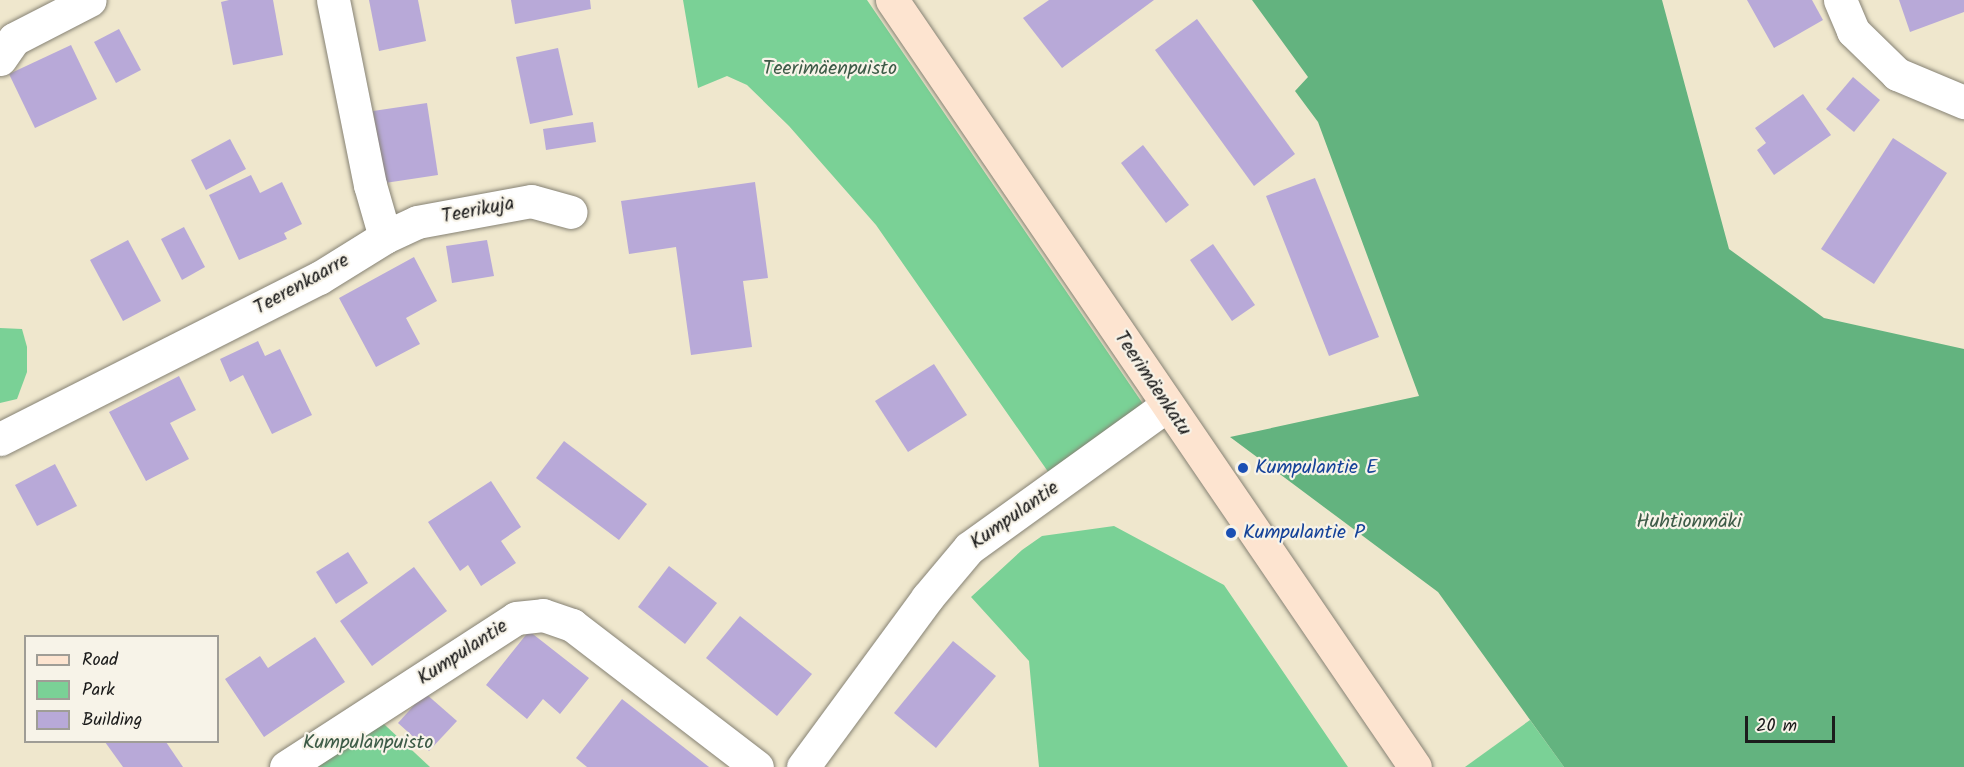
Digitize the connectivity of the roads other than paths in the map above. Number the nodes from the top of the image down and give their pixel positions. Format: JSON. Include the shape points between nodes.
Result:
{"nodes":[{"id":1,"x":90,"y":0,"type":"edge"},
{"id":2,"x":333,"y":0,"type":"edge"},
{"id":3,"x":892,"y":0,"type":"edge"},
{"id":4,"x":1840,"y":0,"type":"edge"},
{"id":5,"x":0,"y":59,"type":"edge"},
{"id":6,"x":1964,"y":102,"type":"edge"},
{"id":7,"x":572,"y":212,"type":"dead end"},
{"id":8,"x":386,"y":237,"type":"junction"},
{"id":9,"x":1167,"y":406,"type":"junction"},
{"id":10,"x":0,"y":440,"type":"edge"},
{"id":11,"x":286,"y":767,"type":"edge"},
{"id":12,"x":757,"y":767,"type":"edge"},
{"id":13,"x":803,"y":767,"type":"edge"},
{"id":14,"x":1415,"y":767,"type":"edge"}],
"edges":[{"from":1,"to":5,"type":"street","via":[[14,39]]},
{"from":2,"to":8,"type":"street","via":[[370,185]]},
{"from":3,"to":9,"type":"street","name":"Teerimäenkatu"},
{"from":4,"to":6,"type":"street","via":[[1853,31],[1897,74]]},
{"from":7,"to":8,"type":"street","name":"Teerikuja","via":[[531,201],[417,222]]},
{"from":8,"to":10,"type":"street","name":"Teerenkaarre","via":[[319,278]]},
{"from":9,"to":13,"type":"street","name":"Kumpulantie","via":[[969,548],[927,598]]},
{"from":9,"to":14,"type":"street","name":"Teerimäenkatu"},
{"from":11,"to":12,"type":"street","name":"Kumpulantie","via":[[516,618],[543,615],[572,625]]}]}
